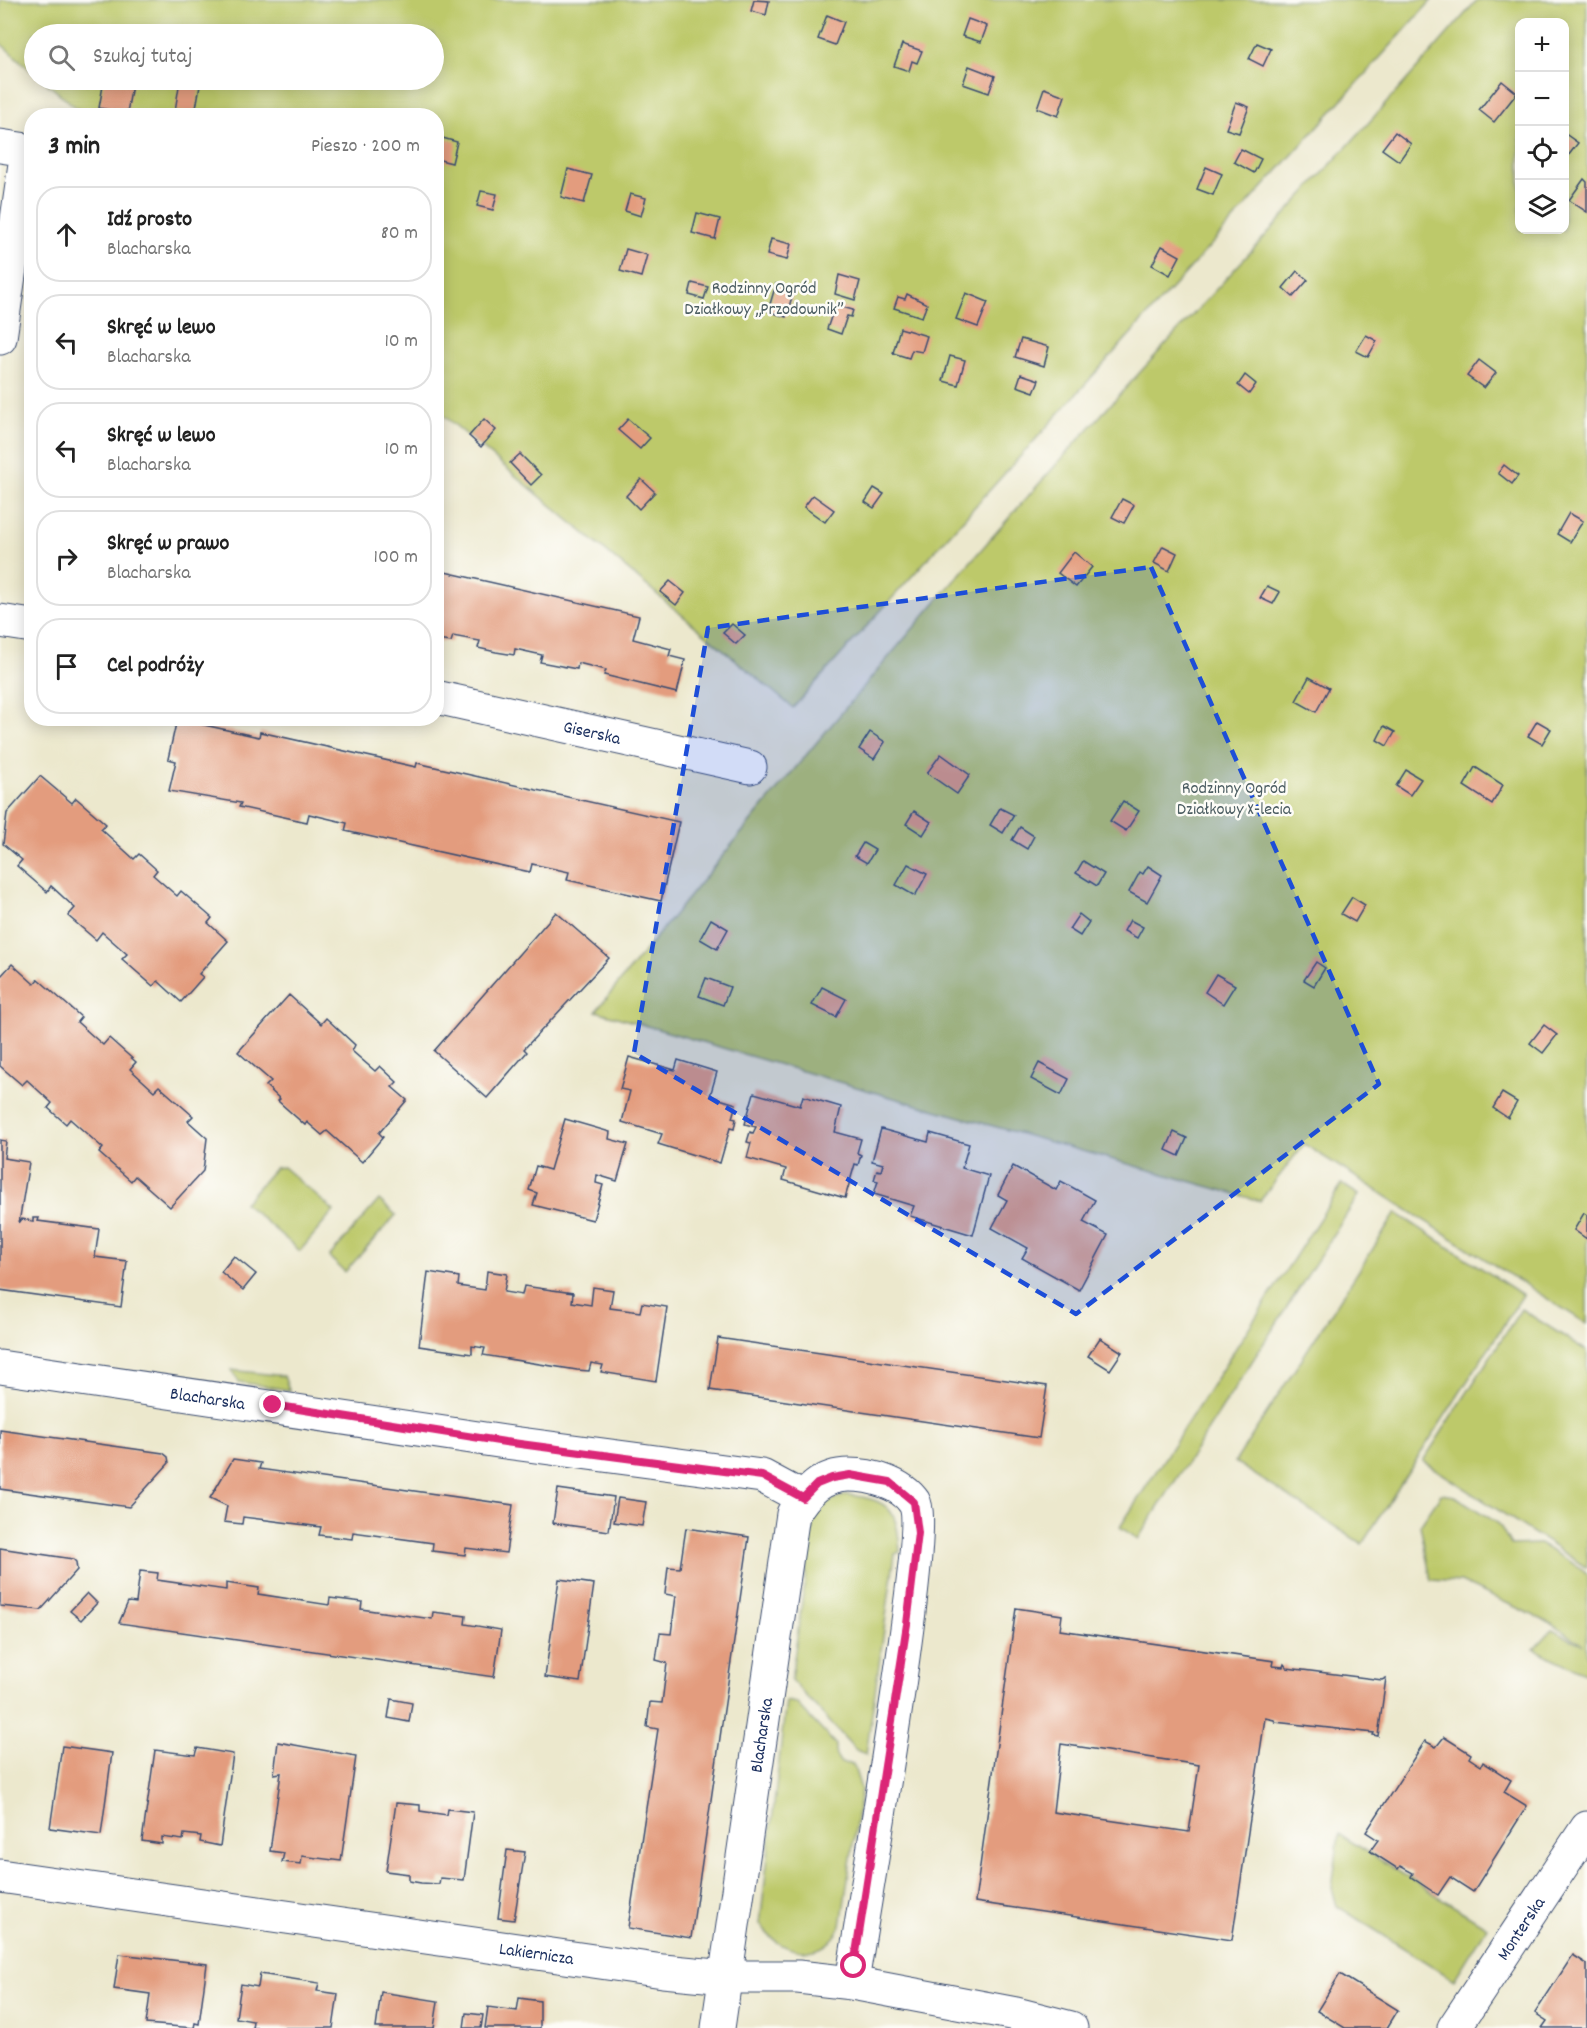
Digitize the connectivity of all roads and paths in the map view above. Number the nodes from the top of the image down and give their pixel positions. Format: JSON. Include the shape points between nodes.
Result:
{"nodes":[{"id":1,"x":13,"y":148,"type":"edge"},
{"id":2,"x":0,"y":338,"type":"edge"},
{"id":3,"x":0,"y":621,"type":"edge"},
{"id":4,"x":24,"y":625,"type":"edge"},
{"id":5,"x":444,"y":699,"type":"edge"},
{"id":6,"x":750,"y":767,"type":"dead end"},
{"id":7,"x":0,"y":1367,"type":"edge"},
{"id":8,"x":803,"y":1498,"type":"junction"},
{"id":9,"x":1587,"y":1828,"type":"edge"},
{"id":10,"x":0,"y":1876,"type":"edge"},
{"id":11,"x":726,"y":1977,"type":"junction"},
{"id":12,"x":852,"y":1983,"type":"junction"},
{"id":13,"x":718,"y":2028,"type":"edge"},
{"id":14,"x":1071,"y":2028,"type":"edge"},
{"id":15,"x":1454,"y":2028,"type":"edge"}],
"edges":[{"from":1,"to":2,"type":"street"},
{"from":3,"to":4,"type":"street"},
{"from":5,"to":6,"type":"street","name":"Giserska"},
{"from":7,"to":8,"type":"street","name":"Blacharska","via":[[762,1476]]},
{"from":8,"to":11,"type":"street","name":"Blacharska","via":[[793,1514]]},
{"from":8,"to":12,"type":"street","name":"Blacharska","via":[[817,1484],[850,1475],[890,1482],[914,1502],[917,1513],[905,1636]]},
{"from":9,"to":15,"type":"street","name":"Monterska"},
{"from":10,"to":11,"type":"street","name":"Lakiernicza","via":[[536,1955]]},
{"from":11,"to":12,"type":"street","name":"Lakiernicza","via":[[798,1977]]},
{"from":11,"to":13,"type":"street","name":"Blacharska"},
{"from":12,"to":14,"type":"street","name":"Lakiernicza"}]}
